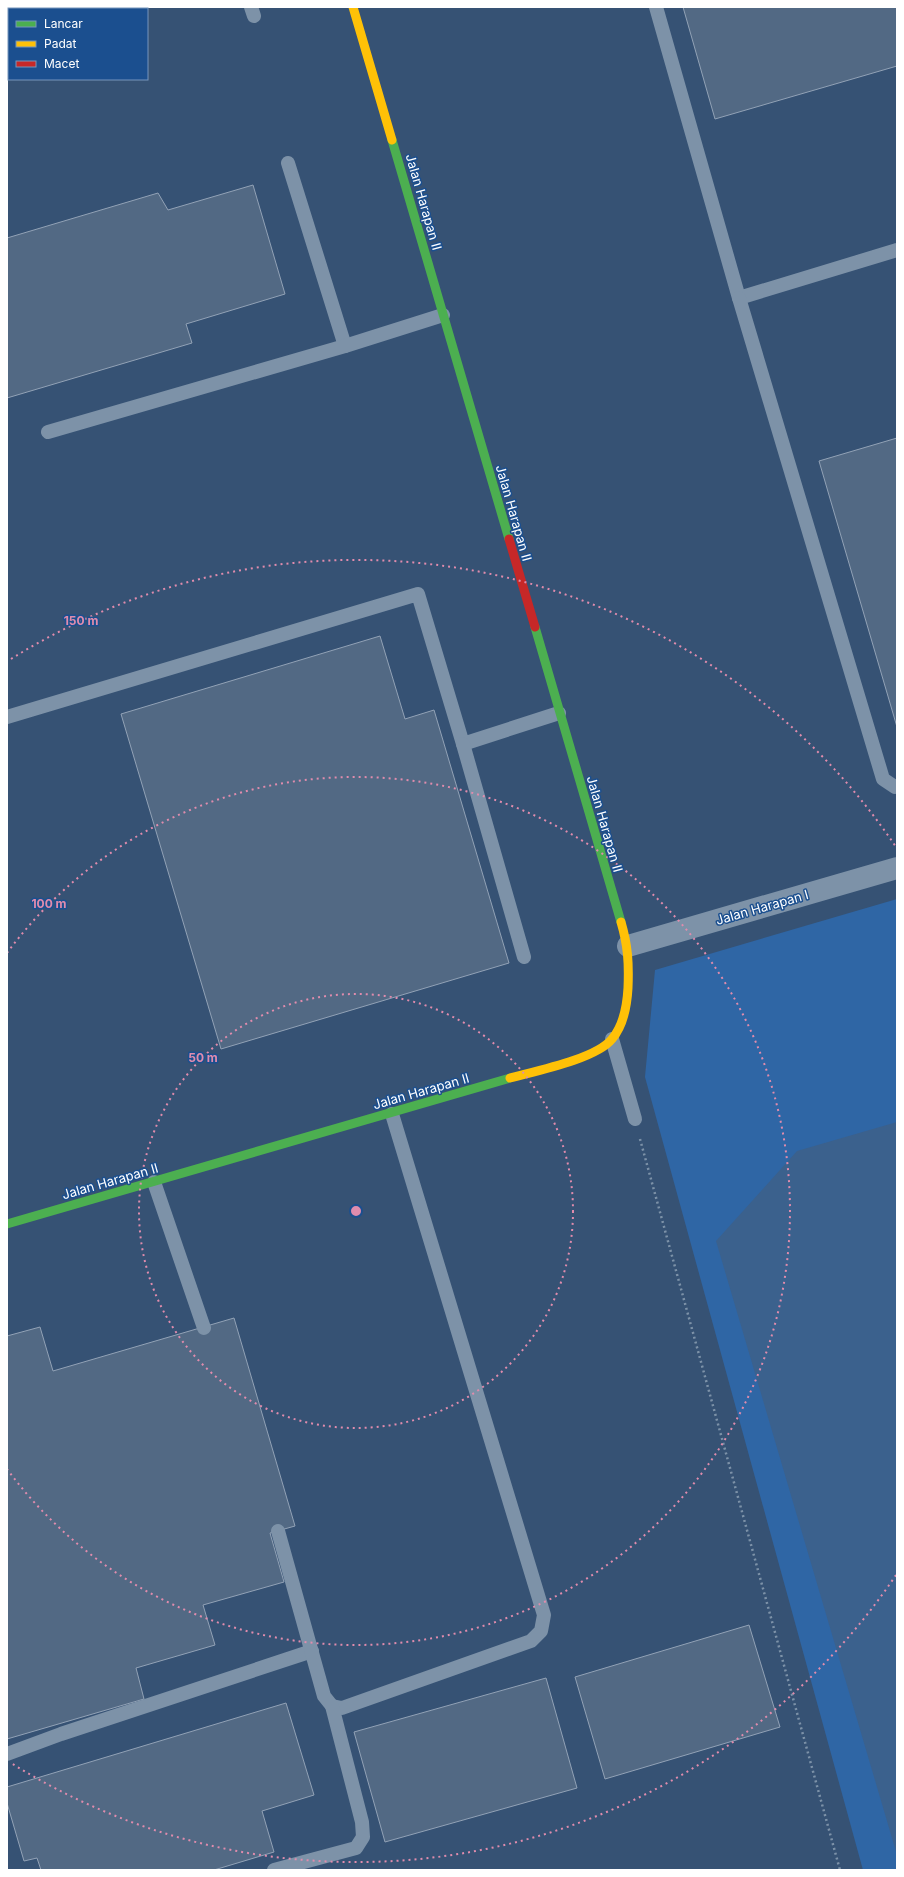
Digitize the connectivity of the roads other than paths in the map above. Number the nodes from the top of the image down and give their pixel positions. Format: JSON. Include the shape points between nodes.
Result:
{"nodes":[{"id":1,"x":353,"y":7,"type":"edge"},
{"id":2,"x":656,"y":7,"type":"edge"},
{"id":3,"x":288,"y":163,"type":"dead end"},
{"id":4,"x":897,"y":250,"type":"edge"},
{"id":5,"x":739,"y":298,"type":"junction"},
{"id":6,"x":443,"y":314,"type":"junction"},
{"id":7,"x":345,"y":346,"type":"junction"},
{"id":8,"x":48,"y":432,"type":"dead end"},
{"id":9,"x":559,"y":713,"type":"junction"},
{"id":10,"x":7,"y":717,"type":"edge"},
{"id":11,"x":463,"y":744,"type":"junction"},
{"id":12,"x":897,"y":786,"type":"edge"},
{"id":13,"x":897,"y":868,"type":"edge"},
{"id":14,"x":628,"y":946,"type":"junction"},
{"id":15,"x":524,"y":957,"type":"dead end"},
{"id":16,"x":612,"y":1039,"type":"junction"},
{"id":17,"x":392,"y":1114,"type":"junction"},
{"id":18,"x":635,"y":1118,"type":"road end"},
{"id":19,"x":154,"y":1182,"type":"junction"},
{"id":20,"x":7,"y":1224,"type":"edge"},
{"id":21,"x":204,"y":1328,"type":"dead end"},
{"id":22,"x":278,"y":1531,"type":"dead end"},
{"id":23,"x":312,"y":1651,"type":"junction"},
{"id":24,"x":332,"y":1706,"type":"junction"},
{"id":25,"x":7,"y":1754,"type":"edge"},
{"id":26,"x":274,"y":1870,"type":"edge"}],
"edges":[{"from":1,"to":6,"type":"street","name":"Jalan Harapan II"},
{"from":2,"to":5,"type":"lane"},
{"from":3,"to":7,"type":"lane"},
{"from":4,"to":5,"type":"lane"},
{"from":5,"to":12,"type":"lane","via":[[884,779]]},
{"from":6,"to":7,"type":"lane"},
{"from":6,"to":9,"type":"street","name":"Jalan Harapan II"},
{"from":7,"to":8,"type":"lane"},
{"from":9,"to":11,"type":"lane"},
{"from":9,"to":14,"type":"street","name":"Jalan Harapan II"},
{"from":10,"to":11,"type":"lane","via":[[418,594]]},
{"from":11,"to":15,"type":"lane"},
{"from":13,"to":14,"type":"street","name":"Jalan Harapan I"},
{"from":14,"to":16,"type":"street","name":"Jalan Harapan II","via":[[628,993],[619,1029]]},
{"from":16,"to":17,"type":"street","name":"Jalan Harapan II","via":[[599,1050],[583,1058]]},
{"from":16,"to":18,"type":"lane"},
{"from":17,"to":19,"type":"street","name":"Jalan Harapan II"},
{"from":17,"to":24,"type":"lane","via":[[544,1615],[541,1631],[531,1640],[342,1708]]},
{"from":19,"to":20,"type":"street","name":"Jalan Harapan II"},
{"from":19,"to":21,"type":"lane"},
{"from":22,"to":23,"type":"lane"},
{"from":23,"to":24,"type":"lane","via":[[324,1696]]},
{"from":23,"to":25,"type":"lane"},
{"from":24,"to":26,"type":"lane","via":[[362,1822],[363,1837],[356,1848]]}]}
